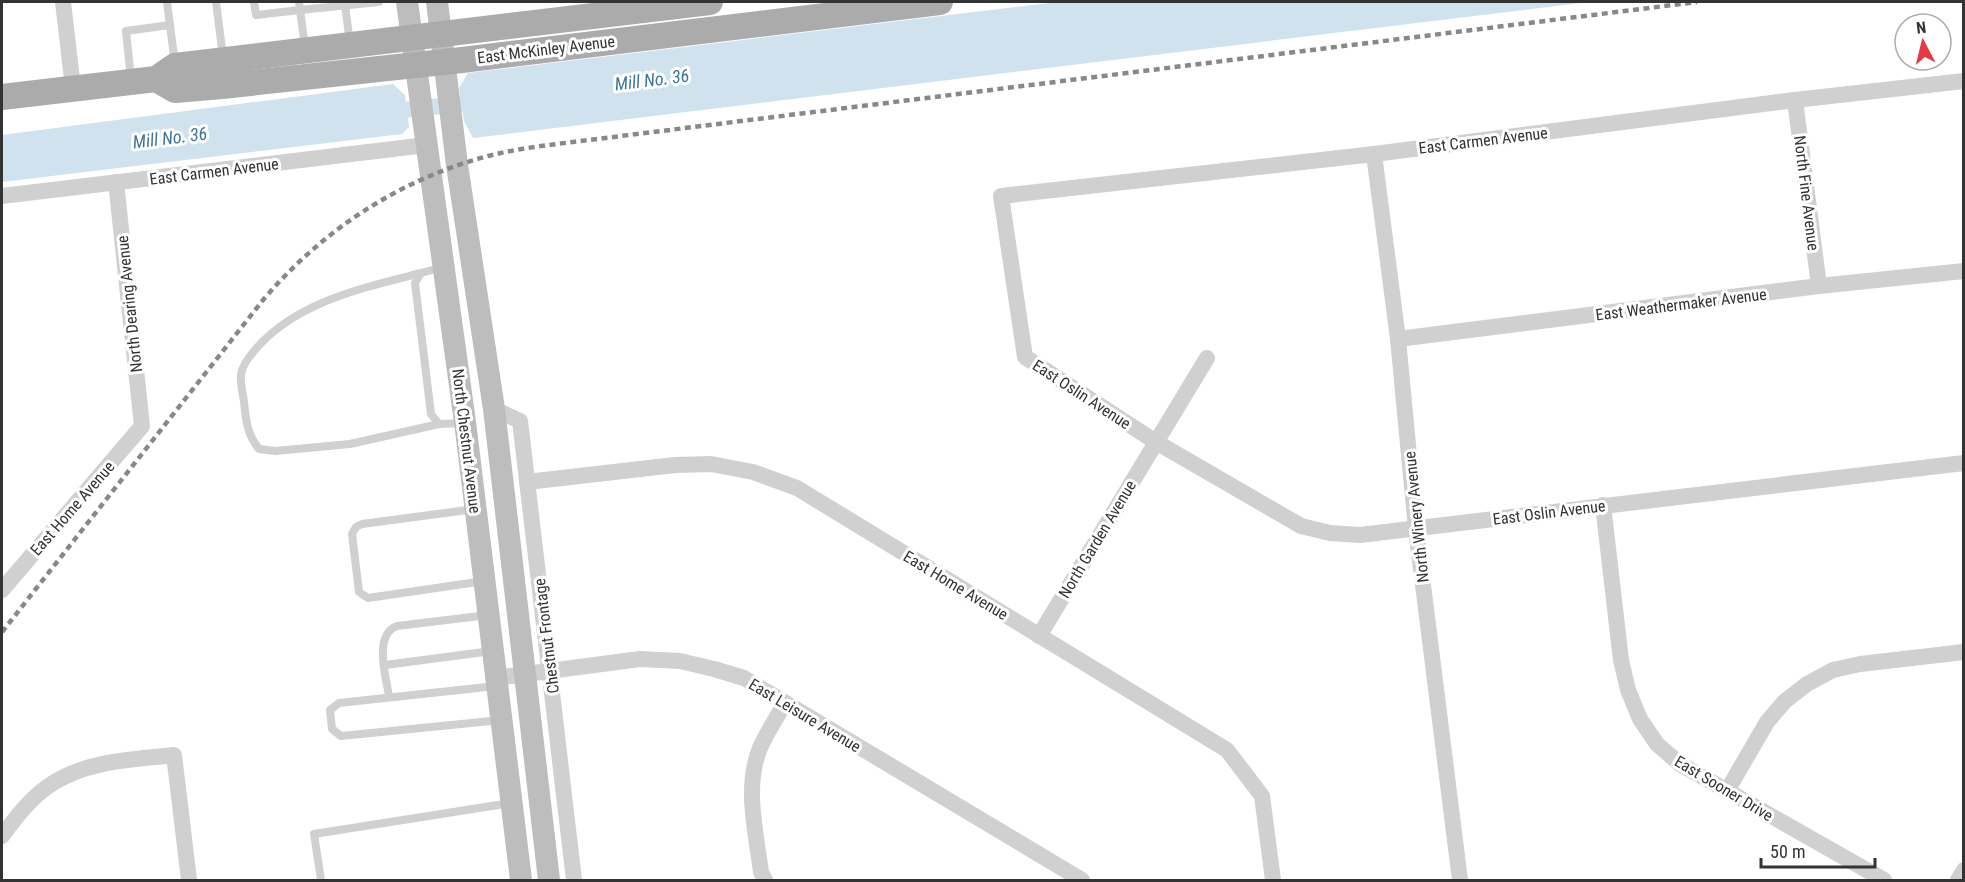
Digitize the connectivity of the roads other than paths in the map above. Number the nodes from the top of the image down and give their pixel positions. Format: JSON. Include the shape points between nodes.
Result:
{"nodes":[{"id":1,"x":63,"y":2,"type":"edge"},
{"id":2,"x":167,"y":2,"type":"edge"},
{"id":3,"x":216,"y":2,"type":"edge"},
{"id":4,"x":254,"y":2,"type":"edge"},
{"id":5,"x":379,"y":2,"type":"edge"},
{"id":6,"x":408,"y":2,"type":"edge"},
{"id":7,"x":437,"y":2,"type":"edge"},
{"id":8,"x":708,"y":2,"type":"edge"},
{"id":9,"x":821,"y":2,"type":"edge"},
{"id":10,"x":940,"y":2,"type":"edge"},
{"id":11,"x":345,"y":5,"type":"junction"},
{"id":12,"x":300,"y":6,"type":"edge"},
{"id":13,"x":170,"y":25,"type":"junction"},
{"id":14,"x":441,"y":34,"type":"junction"},
{"id":15,"x":645,"y":37,"type":"junction"},
{"id":16,"x":412,"y":38,"type":"junction"},
{"id":17,"x":350,"y":45,"type":"junction"},
{"id":18,"x":305,"y":50,"type":"junction"},
{"id":19,"x":223,"y":60,"type":"junction"},
{"id":20,"x":444,"y":62,"type":"junction"},
{"id":21,"x":416,"y":65,"type":"junction"},
{"id":22,"x":154,"y":76,"type":"junction"},
{"id":23,"x":1964,"y":81,"type":"edge"},
{"id":24,"x":73,"y":88,"type":"junction"},
{"id":25,"x":2,"y":97,"type":"edge"},
{"id":26,"x":1796,"y":100,"type":"junction"},
{"id":27,"x":426,"y":145,"type":"junction"},
{"id":28,"x":1374,"y":154,"type":"junction"},
{"id":29,"x":459,"y":180,"type":"junction"},
{"id":30,"x":116,"y":182,"type":"junction"},
{"id":31,"x":2,"y":196,"type":"edge"},
{"id":32,"x":1001,"y":196,"type":"joint"},
{"id":33,"x":444,"y":267,"type":"junction"},
{"id":34,"x":1964,"y":270,"type":"edge"},
{"id":35,"x":421,"y":273,"type":"junction"},
{"id":36,"x":1818,"y":286,"type":"junction"},
{"id":37,"x":1398,"y":339,"type":"junction"},
{"id":38,"x":1207,"y":358,"type":"dead end"},
{"id":39,"x":494,"y":409,"type":"junction"},
{"id":40,"x":465,"y":422,"type":"junction"},
{"id":41,"x":439,"y":424,"type":"junction"},
{"id":42,"x":142,"y":426,"type":"joint"},
{"id":43,"x":1156,"y":442,"type":"junction"},
{"id":44,"x":1964,"y":463,"type":"edge"},
{"id":45,"x":527,"y":482,"type":"junction"},
{"id":46,"x":505,"y":505,"type":"junction"},
{"id":47,"x":1603,"y":505,"type":"junction"},
{"id":48,"x":476,"y":509,"type":"junction"},
{"id":49,"x":1416,"y":530,"type":"junction"},
{"id":50,"x":484,"y":581,"type":"junction"},
{"id":51,"x":2,"y":590,"type":"edge"},
{"id":52,"x":488,"y":615,"type":"junction"},
{"id":53,"x":1039,"y":636,"type":"junction"},
{"id":54,"x":493,"y":651,"type":"junction"},
{"id":55,"x":1964,"y":652,"type":"edge"},
{"id":56,"x":385,"y":664,"type":"junction"},
{"id":57,"x":550,"y":670,"type":"junction"},
{"id":58,"x":524,"y":674,"type":"junction"},
{"id":59,"x":496,"y":682,"type":"junction"},
{"id":60,"x":389,"y":696,"type":"junction"},
{"id":61,"x":785,"y":703,"type":"junction"},
{"id":62,"x":501,"y":720,"type":"junction"},
{"id":63,"x":1727,"y":791,"type":"junction"},
{"id":64,"x":511,"y":803,"type":"junction"},
{"id":65,"x":2,"y":836,"type":"edge"},
{"id":66,"x":1964,"y":870,"type":"edge"},
{"id":67,"x":189,"y":880,"type":"edge"},
{"id":68,"x":321,"y":880,"type":"edge"},
{"id":69,"x":521,"y":880,"type":"edge"},
{"id":70,"x":549,"y":880,"type":"edge"},
{"id":71,"x":574,"y":880,"type":"edge"},
{"id":72,"x":765,"y":880,"type":"edge"},
{"id":73,"x":1082,"y":880,"type":"edge"},
{"id":74,"x":1273,"y":880,"type":"edge"},
{"id":75,"x":1460,"y":880,"type":"edge"},
{"id":76,"x":1884,"y":880,"type":"edge"},
{"id":77,"x":1958,"y":880,"type":"edge"}],
"edges":[{"from":1,"to":24,"type":"street"},
{"from":2,"to":13,"type":"lane"},
{"from":3,"to":19,"type":"lane"},
{"from":4,"to":12,"type":"lane","via":[[256,15]]},
{"from":5,"to":11,"type":"lane"},
{"from":6,"to":16,"type":"main road","name":"North Chestnut Avenue"},
{"from":7,"to":14,"type":"main road","name":"North Chestnut Avenue"},
{"from":8,"to":14,"type":"main road","name":"East McKinley Avenue","via":[[582,13]]},
{"from":9,"to":15,"type":"main road","via":[[716,15]]},
{"from":10,"to":15,"type":"main road","name":"East McKinley Avenue"},
{"from":11,"to":12,"type":"lane"},
{"from":11,"to":17,"type":"lane"},
{"from":12,"to":18,"type":"lane"},
{"from":13,"to":22,"type":"lane"},
{"from":13,"to":22,"type":"lane","via":[[126,31]]},
{"from":14,"to":16,"type":"main road","name":"East McKinley Avenue"},
{"from":14,"to":20,"type":"main road","name":"North Chestnut Avenue"},
{"from":15,"to":20,"type":"main road","name":"East McKinley Avenue"},
{"from":16,"to":17,"type":"main road","name":"East McKinley Avenue"},
{"from":16,"to":21,"type":"main road","name":"North Chestnut Avenue"},
{"from":17,"to":18,"type":"main road","name":"East McKinley Avenue"},
{"from":18,"to":19,"type":"main road","name":"East McKinley Avenue"},
{"from":19,"to":22,"type":"main road","name":"East McKinley Avenue"},
{"from":20,"to":21,"type":"main road","name":"East McKinley Avenue"},
{"from":20,"to":29,"type":"main road","name":"North Chestnut Avenue"},
{"from":21,"to":22,"type":"main road","name":"East McKinley Avenue","via":[[175,90]]},
{"from":21,"to":27,"type":"main road","name":"North Chestnut Avenue"},
{"from":22,"to":24,"type":"main road","name":"East McKinley Avenue"},
{"from":23,"to":26,"type":"street","name":"East Carmen Avenue"},
{"from":24,"to":25,"type":"main road","name":"East McKinley Avenue"},
{"from":26,"to":28,"type":"street","name":"East Carmen Avenue"},
{"from":26,"to":36,"type":"street","name":"North Fine Avenue"},
{"from":27,"to":29,"type":"main road"},
{"from":27,"to":30,"type":"street","name":"East Carmen Avenue"},
{"from":27,"to":33,"type":"main road","name":"North Chestnut Avenue"},
{"from":28,"to":32,"type":"street","name":"East Carmen Avenue"},
{"from":28,"to":37,"type":"street","name":"North Winery Avenue"},
{"from":29,"to":39,"type":"main road","name":"North Chestnut Avenue"},
{"from":30,"to":31,"type":"street","name":"East Carmen Avenue"},
{"from":30,"to":42,"type":"street","name":"North Dearing Avenue"},
{"from":32,"to":43,"type":"street","name":"East Oslin Avenue","via":[[1025,357]]},
{"from":33,"to":35,"type":"lane"},
{"from":33,"to":40,"type":"main road","name":"North Chestnut Avenue"},
{"from":34,"to":36,"type":"street","name":"East Weathermaker Avenue"},
{"from":35,"to":41,"type":"lane","via":[[415,283],[431,414]]},
{"from":35,"to":41,"type":"lane","via":[[310,307],[264,339],[247,360],[241,375],[246,421],[250,438],[259,449],[275,451],[350,444]]},
{"from":36,"to":37,"type":"street","name":"East Weathermaker Avenue"},
{"from":37,"to":49,"type":"street","name":"North Winery Avenue"},
{"from":38,"to":43,"type":"street"},
{"from":39,"to":45,"type":"street","name":"Chestnut Frontage","via":[[520,421]]},
{"from":39,"to":46,"type":"main road","name":"North Chestnut Avenue"},
{"from":40,"to":41,"type":"lane"},
{"from":40,"to":46,"type":"main road","via":[[478,426],[483,433],[490,481]]},
{"from":40,"to":48,"type":"main road","name":"North Chestnut Avenue"},
{"from":42,"to":51,"type":"street","name":"East Home Avenue"},
{"from":43,"to":49,"type":"street","name":"East Oslin Avenue","via":[[1301,526],[1360,535]]},
{"from":43,"to":53,"type":"street","name":"North Garden Avenue"},
{"from":44,"to":47,"type":"street","name":"East Oslin Avenue"},
{"from":45,"to":53,"type":"street","name":"East Home Avenue","via":[[675,465],[711,464],[753,472],[797,488]]},
{"from":45,"to":57,"type":"street","name":"Chestnut Frontage"},
{"from":46,"to":58,"type":"main road","name":"North Chestnut Avenue"},
{"from":47,"to":49,"type":"street","name":"East Oslin Avenue"},
{"from":47,"to":63,"type":"street","name":"East Sooner Drive","via":[[1621,660],[1640,719],[1657,744],[1680,764]]},
{"from":48,"to":50,"type":"main road","name":"North Chestnut Avenue"},
{"from":48,"to":50,"type":"lane","via":[[362,524],[352,534],[354,557],[358,592],[368,598]]},
{"from":49,"to":75,"type":"street","name":"North Winery Avenue"},
{"from":50,"to":52,"type":"main road","name":"North Chestnut Avenue"},
{"from":52,"to":54,"type":"main road","name":"North Chestnut Avenue"},
{"from":52,"to":56,"type":"lane","via":[[390,628],[383,642]]},
{"from":53,"to":74,"type":"street","name":"East Home Avenue","via":[[1227,750],[1262,796]]},
{"from":54,"to":56,"type":"lane"},
{"from":54,"to":59,"type":"main road","name":"North Chestnut Avenue"},
{"from":55,"to":63,"type":"street","via":[[1851,666],[1833,670],[1807,684],[1767,722]]},
{"from":56,"to":60,"type":"lane"},
{"from":57,"to":58,"type":"street","name":"East Leisure Avenue"},
{"from":57,"to":61,"type":"street","name":"East Leisure Avenue","via":[[639,659],[680,661],[744,678]]},
{"from":57,"to":71,"type":"street","name":"Chestnut Frontage"},
{"from":58,"to":59,"type":"street","name":"East Leisure Avenue"},
{"from":58,"to":70,"type":"main road","name":"North Chestnut Avenue"},
{"from":59,"to":60,"type":"lane"},
{"from":59,"to":62,"type":"main road","name":"North Chestnut Avenue"},
{"from":60,"to":62,"type":"lane","via":[[335,705],[330,710],[332,729],[348,736]]},
{"from":61,"to":72,"type":"street","via":[[760,747],[753,773],[752,802]]},
{"from":61,"to":73,"type":"street","name":"East Leisure Avenue"},
{"from":62,"to":64,"type":"main road","name":"North Chestnut Avenue"},
{"from":63,"to":76,"type":"street","name":"East Sooner Drive"},
{"from":64,"to":68,"type":"lane","via":[[314,834]]},
{"from":64,"to":69,"type":"main road","name":"North Chestnut Avenue"},
{"from":65,"to":67,"type":"street","via":[[34,797],[80,769],[174,755]]},
{"from":66,"to":77,"type":"street"}]}
